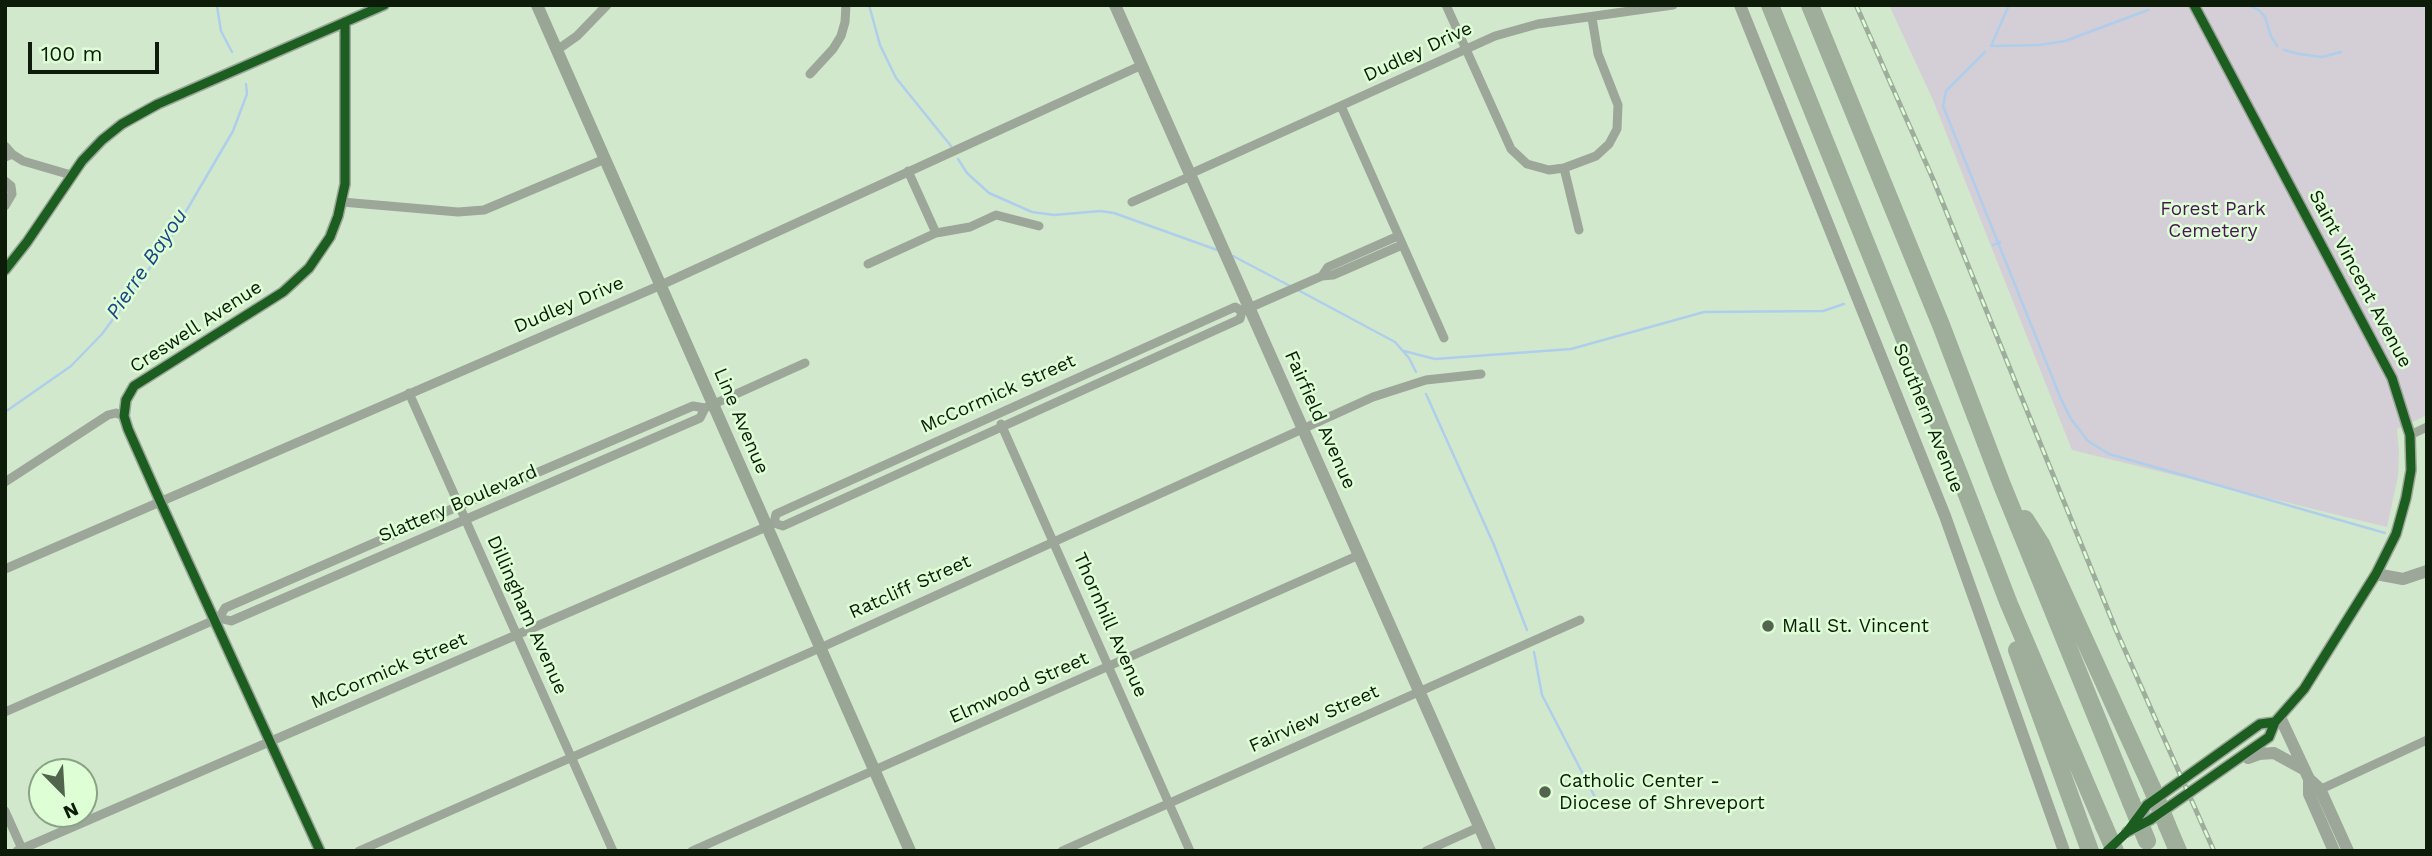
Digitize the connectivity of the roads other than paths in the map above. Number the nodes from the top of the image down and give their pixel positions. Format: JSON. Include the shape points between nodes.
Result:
{"nodes":[{"id":1,"x":384,"y":5,"type":"edge"},
{"id":2,"x":537,"y":5,"type":"edge"},
{"id":3,"x":607,"y":5,"type":"edge"},
{"id":4,"x":846,"y":5,"type":"edge"},
{"id":5,"x":1115,"y":5,"type":"edge"},
{"id":6,"x":1446,"y":5,"type":"edge"},
{"id":7,"x":1673,"y":5,"type":"edge"},
{"id":8,"x":1740,"y":5,"type":"edge"},
{"id":9,"x":1770,"y":5,"type":"edge"},
{"id":10,"x":1810,"y":5,"type":"edge"},
{"id":11,"x":2194,"y":5,"type":"edge"},
{"id":12,"x":1592,"y":18,"type":"junction"},
{"id":13,"x":345,"y":22,"type":"junction"},
{"id":14,"x":1465,"y":49,"type":"junction"},
{"id":15,"x":557,"y":50,"type":"junction"},
{"id":16,"x":1142,"y":65,"type":"junction"},
{"id":17,"x":810,"y":74,"type":"dead end"},
{"id":18,"x":1341,"y":106,"type":"junction"},
{"id":19,"x":5,"y":146,"type":"edge"},
{"id":20,"x":9,"y":156,"type":"edge"},
{"id":21,"x":605,"y":159,"type":"junction"},
{"id":22,"x":1564,"y":168,"type":"junction"},
{"id":23,"x":908,"y":171,"type":"junction"},
{"id":24,"x":1191,"y":175,"type":"junction"},
{"id":25,"x":71,"y":176,"type":"junction"},
{"id":26,"x":5,"y":181,"type":"edge"},
{"id":27,"x":342,"y":202,"type":"junction"},
{"id":28,"x":1132,"y":202,"type":"dead end"},
{"id":29,"x":5,"y":206,"type":"edge"},
{"id":30,"x":1039,"y":226,"type":"dead end"},
{"id":31,"x":1579,"y":230,"type":"dead end"},
{"id":32,"x":936,"y":233,"type":"junction"},
{"id":33,"x":1400,"y":240,"type":"junction"},
{"id":34,"x":868,"y":264,"type":"dead end"},
{"id":35,"x":5,"y":270,"type":"edge"},
{"id":36,"x":661,"y":285,"type":"junction"},
{"id":37,"x":1246,"y":310,"type":"junction"},
{"id":38,"x":1444,"y":338,"type":"dead end"},
{"id":39,"x":1125,"y":356,"type":"junction"},
{"id":40,"x":805,"y":363,"type":"dead end"},
{"id":41,"x":1130,"y":369,"type":"junction"},
{"id":42,"x":1481,"y":374,"type":"dead end"},
{"id":43,"x":409,"y":393,"type":"junction"},
{"id":44,"x":709,"y":406,"type":"junction"},
{"id":45,"x":996,"y":414,"type":"junction"},
{"id":46,"x":124,"y":416,"type":"junction"},
{"id":47,"x":1002,"y":427,"type":"junction"},
{"id":48,"x":2427,"y":427,"type":"edge"},
{"id":49,"x":1303,"y":428,"type":"junction"},
{"id":50,"x":2410,"y":435,"type":"junction"},
{"id":51,"x":879,"y":467,"type":"junction"},
{"id":52,"x":1959,"y":474,"type":"junction"},
{"id":53,"x":885,"y":480,"type":"junction"},
{"id":54,"x":5,"y":482,"type":"edge"},
{"id":55,"x":2002,"y":485,"type":"junction"},
{"id":56,"x":160,"y":501,"type":"junction"},
{"id":57,"x":460,"y":506,"type":"junction"},
{"id":58,"x":466,"y":519,"type":"junction"},
{"id":59,"x":770,"y":525,"type":"junction"},
{"id":60,"x":1054,"y":541,"type":"junction"},
{"id":61,"x":1359,"y":555,"type":"junction"},
{"id":62,"x":5,"y":569,"type":"edge"},
{"id":63,"x":2427,"y":570,"type":"edge"},
{"id":64,"x":2376,"y":574,"type":"junction"},
{"id":65,"x":216,"y":619,"type":"junction"},
{"id":66,"x":1580,"y":620,"type":"dead end"},
{"id":67,"x":518,"y":634,"type":"junction"},
{"id":68,"x":820,"y":648,"type":"junction"},
{"id":69,"x":1110,"y":666,"type":"junction"},
{"id":70,"x":1419,"y":691,"type":"junction"},
{"id":71,"x":5,"y":712,"type":"edge"},
{"id":72,"x":2278,"y":719,"type":"junction"},
{"id":73,"x":2427,"y":740,"type":"edge"},
{"id":74,"x":270,"y":741,"type":"junction"},
{"id":75,"x":572,"y":757,"type":"junction"},
{"id":76,"x":2228,"y":766,"type":"junction"},
{"id":77,"x":874,"y":771,"type":"junction"},
{"id":78,"x":2307,"y":775,"type":"junction"},
{"id":79,"x":2314,"y":792,"type":"junction"},
{"id":80,"x":1169,"y":803,"type":"junction"},
{"id":81,"x":5,"y":811,"type":"edge"},
{"id":82,"x":1479,"y":827,"type":"junction"},
{"id":83,"x":2127,"y":832,"type":"junction"},
{"id":84,"x":2087,"y":845,"type":"edge"},
{"id":85,"x":2149,"y":846,"type":"edge"},
{"id":86,"x":21,"y":850,"type":"edge"},
{"id":87,"x":320,"y":851,"type":"edge"},
{"id":88,"x":359,"y":851,"type":"edge"},
{"id":89,"x":613,"y":851,"type":"edge"},
{"id":90,"x":692,"y":851,"type":"edge"},
{"id":91,"x":910,"y":851,"type":"edge"},
{"id":92,"x":1062,"y":851,"type":"edge"},
{"id":93,"x":1191,"y":851,"type":"edge"},
{"id":94,"x":1426,"y":851,"type":"edge"},
{"id":95,"x":1490,"y":851,"type":"edge"},
{"id":96,"x":2064,"y":851,"type":"edge"},
{"id":97,"x":2107,"y":851,"type":"edge"},
{"id":98,"x":2115,"y":851,"type":"edge"},
{"id":99,"x":2178,"y":851,"type":"edge"},
{"id":100,"x":2334,"y":851,"type":"edge"},
{"id":101,"x":2348,"y":851,"type":"edge"}],
"edges":[{"from":1,"to":13,"type":"street"},
{"from":2,"to":15,"type":"main road","name":"Line Avenue"},
{"from":3,"to":15,"type":"street"},
{"from":4,"to":17,"type":"street","via":[[841,36]]},
{"from":5,"to":16,"type":"street","name":"Fairfield Avenue"},
{"from":6,"to":14,"type":"street"},
{"from":7,"to":12,"type":"street","name":"Dudley Drive"},
{"from":8,"to":96,"type":"street","name":"Southern Avenue","via":[[1948,523]]},
{"from":9,"to":52,"type":"highway"},
{"from":10,"to":55,"type":"highway"},
{"from":11,"to":50,"type":"street","name":"Saint Vincent Avenue","via":[[2388,370]]},
{"from":12,"to":14,"type":"street","name":"Dudley Drive","via":[[1529,26]]},
{"from":12,"to":22,"type":"street","via":[[1598,54],[1617,100],[1619,119],[1613,139],[1601,153]]},
{"from":13,"to":25,"type":"street","via":[[144,110],[102,140]]},
{"from":13,"to":27,"type":"street","name":"Creswell Avenue","via":[[346,173]]},
{"from":14,"to":18,"type":"street","name":"Dudley Drive"},
{"from":14,"to":22,"type":"street","via":[[1514,153],[1535,167]]},
{"from":15,"to":21,"type":"main road","name":"Line Avenue"},
{"from":16,"to":23,"type":"street","name":"Dudley Drive"},
{"from":16,"to":24,"type":"street","name":"Fairfield Avenue"},
{"from":18,"to":24,"type":"street","name":"Dudley Drive"},
{"from":18,"to":33,"type":"street"},
{"from":19,"to":20,"type":"street"},
{"from":20,"to":25,"type":"street"},
{"from":21,"to":27,"type":"street","via":[[484,210]]},
{"from":21,"to":36,"type":"main road","name":"Line Avenue"},
{"from":22,"to":31,"type":"street"},
{"from":23,"to":32,"type":"street"},
{"from":23,"to":36,"type":"street","name":"Dudley Drive"},
{"from":24,"to":28,"type":"street","name":"Dudley Drive"},
{"from":24,"to":37,"type":"street","name":"Fairfield Avenue"},
{"from":25,"to":35,"type":"street"},
{"from":26,"to":29,"type":"street","via":[[12,194]]},
{"from":27,"to":46,"type":"street","name":"Creswell Avenue","via":[[330,237],[299,278],[143,379],[128,396]]},
{"from":30,"to":32,"type":"street","via":[[996,215],[970,227]]},
{"from":32,"to":34,"type":"street"},
{"from":33,"to":37,"type":"street","via":[[1333,275]]},
{"from":33,"to":38,"type":"street"},
{"from":36,"to":43,"type":"street","name":"Dudley Drive"},
{"from":36,"to":44,"type":"main road","name":"Line Avenue"},
{"from":37,"to":39,"type":"street","name":"McCormick Street","via":[[1235,307]]},
{"from":37,"to":41,"type":"street","name":"McCormick Street","via":[[1240,319]]},
{"from":37,"to":49,"type":"street","name":"Fairfield Avenue"},
{"from":39,"to":41,"type":"street"},
{"from":39,"to":45,"type":"street","name":"McCormick Street"},
{"from":40,"to":44,"type":"street","name":"Slattery Boulevard"},
{"from":41,"to":47,"type":"street","name":"McCormick Street"},
{"from":42,"to":49,"type":"street","name":"Ratcliff Street","via":[[1426,380],[1392,390]]},
{"from":43,"to":56,"type":"street","name":"Dudley Drive"},
{"from":43,"to":57,"type":"street","name":"Dillingham Avenue"},
{"from":44,"to":57,"type":"street","name":"Slattery Boulevard","via":[[694,406]]},
{"from":44,"to":58,"type":"street","name":"Slattery Boulevard","via":[[699,418]]},
{"from":44,"to":59,"type":"main road","name":"Line Avenue"},
{"from":45,"to":47,"type":"street","name":"Thornhill Avenue"},
{"from":45,"to":51,"type":"street","name":"McCormick Street"},
{"from":46,"to":54,"type":"street","via":[[108,415]]},
{"from":46,"to":56,"type":"street"},
{"from":47,"to":53,"type":"street","name":"McCormick Street"},
{"from":47,"to":60,"type":"street","name":"Thornhill Avenue"},
{"from":48,"to":50,"type":"street"},
{"from":49,"to":60,"type":"street","name":"Ratcliff Street"},
{"from":49,"to":61,"type":"street","name":"Fairfield Avenue"},
{"from":50,"to":64,"type":"street","name":"Saint Vincent Avenue","via":[[2411,470],[2404,506]]},
{"from":51,"to":53,"type":"street"},
{"from":51,"to":59,"type":"street","name":"McCormick Street","via":[[776,514]]},
{"from":52,"to":84,"type":"highway"},
{"from":52,"to":98,"type":"highway","bridge":true,"via":[[2009,604]]},
{"from":53,"to":59,"type":"street","name":"McCormick Street","via":[[783,526]]},
{"from":55,"to":85,"type":"highway","bridge":true},
{"from":55,"to":99,"type":"highway","bridge":true,"via":[[2041,544]]},
{"from":56,"to":62,"type":"street","name":"Dudley Drive"},
{"from":56,"to":65,"type":"street"},
{"from":57,"to":58,"type":"street","name":"Dillingham Avenue"},
{"from":57,"to":65,"type":"street","name":"Slattery Boulevard","via":[[225,608]]},
{"from":58,"to":65,"type":"street","name":"Slattery Boulevard","via":[[231,621]]},
{"from":58,"to":67,"type":"street","name":"Dillingham Avenue"},
{"from":59,"to":67,"type":"street","name":"McCormick Street"},
{"from":59,"to":68,"type":"main road","name":"Line Avenue"},
{"from":60,"to":68,"type":"street","name":"Ratcliff Street"},
{"from":60,"to":69,"type":"street","name":"Thornhill Avenue"},
{"from":61,"to":69,"type":"street","name":"Elmwood Street"},
{"from":61,"to":70,"type":"street","name":"Fairfield Avenue"},
{"from":63,"to":64,"type":"street","via":[[2403,579]]},
{"from":64,"to":72,"type":"street","name":"Saint Vincent Avenue","via":[[2304,689]]},
{"from":65,"to":71,"type":"street","name":"Slattery Boulevard"},
{"from":65,"to":74,"type":"street"},
{"from":66,"to":70,"type":"street","name":"Fairview Street"},
{"from":67,"to":74,"type":"street","name":"McCormick Street"},
{"from":67,"to":75,"type":"street","name":"Dillingham Avenue"},
{"from":68,"to":75,"type":"street","name":"Ratcliff Street"},
{"from":68,"to":77,"type":"main road","name":"Line Avenue"},
{"from":69,"to":77,"type":"street","name":"Elmwood Street"},
{"from":69,"to":80,"type":"street","name":"Thornhill Avenue"},
{"from":70,"to":80,"type":"street","name":"Fairview Street"},
{"from":70,"to":82,"type":"street","name":"Fairfield Avenue"},
{"from":72,"to":76,"type":"street","name":"Saint Vincent Avenue","via":[[2269,737]]},
{"from":72,"to":78,"type":"street"},
{"from":72,"to":83,"type":"street","name":"Saint Vincent Avenue","via":[[2260,724],[2147,805]]},
{"from":73,"to":79,"type":"street"},
{"from":74,"to":86,"type":"street","name":"McCormick Street"},
{"from":74,"to":87,"type":"street"},
{"from":75,"to":88,"type":"street","name":"Ratcliff Street"},
{"from":75,"to":89,"type":"street","name":"Dillingham Avenue"},
{"from":76,"to":78,"type":"street","via":[[2270,752]]},
{"from":76,"to":83,"type":"street","name":"Saint Vincent Avenue"},
{"from":77,"to":90,"type":"street","name":"Elmwood Street"},
{"from":77,"to":91,"type":"main road","name":"Line Avenue"},
{"from":78,"to":79,"type":"street"},
{"from":79,"to":100,"type":"street"},
{"from":79,"to":101,"type":"street"},
{"from":80,"to":92,"type":"street","name":"Fairview Street"},
{"from":80,"to":93,"type":"street","name":"Thornhill Avenue"},
{"from":81,"to":86,"type":"street"},
{"from":82,"to":94,"type":"street"},
{"from":82,"to":95,"type":"street","name":"Fairfield Avenue"},
{"from":83,"to":97,"type":"street","name":"Saint Vincent Avenue"}]}
